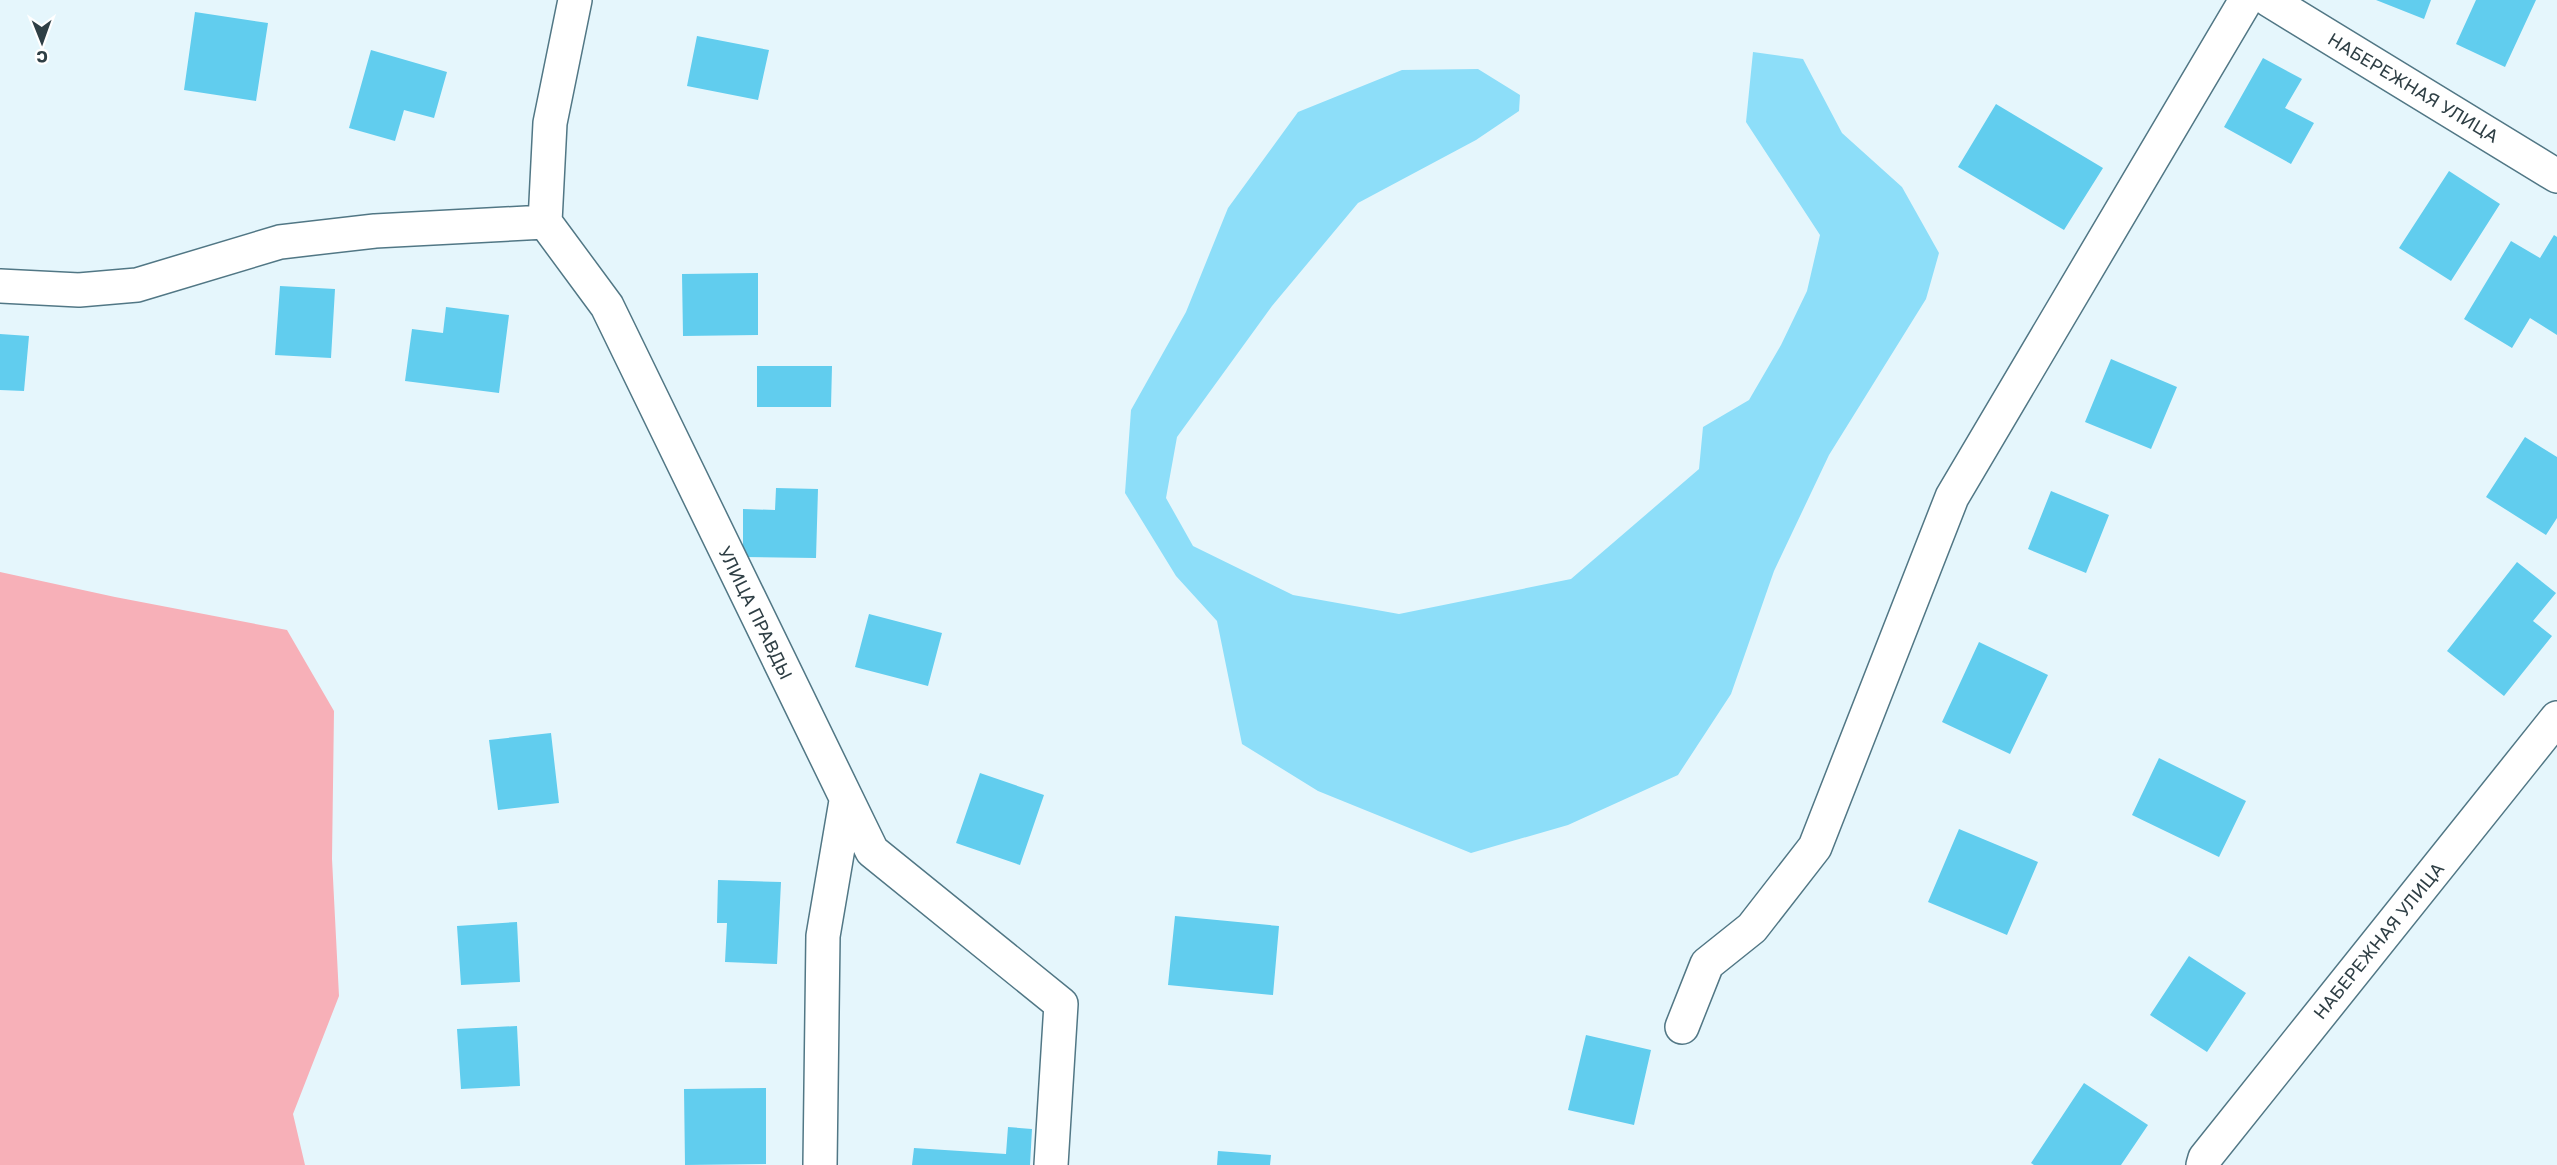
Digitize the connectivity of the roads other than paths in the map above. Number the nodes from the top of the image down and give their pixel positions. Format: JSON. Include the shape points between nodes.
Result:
{"nodes":[{"id":1,"x":575,"y":0,"type":"edge"},
{"id":2,"x":2246,"y":0,"type":"edge"},
{"id":3,"x":2269,"y":0,"type":"edge"},
{"id":4,"x":2557,"y":176,"type":"edge"},
{"id":5,"x":545,"y":222,"type":"junction"},
{"id":6,"x":0,"y":286,"type":"edge"},
{"id":7,"x":2557,"y":718,"type":"edge"},
{"id":8,"x":846,"y":801,"type":"junction"},
{"id":9,"x":1682,"y":1027,"type":"dead end"},
{"id":10,"x":820,"y":1165,"type":"edge"},
{"id":11,"x":1051,"y":1165,"type":"edge"},
{"id":12,"x":2203,"y":1165,"type":"edge"}],
"edges":[{"from":1,"to":5,"type":"street","via":[[550,123]]},
{"from":2,"to":9,"type":"street","via":[[1952,497],[1815,847],[1752,928],[1707,964]]},
{"from":3,"to":4,"type":"street","name":"НАБЕРЕЖНАЯ УЛИЦА"},
{"from":5,"to":6,"type":"street","via":[[375,231],[280,242],[138,285],[79,290]]},
{"from":5,"to":8,"type":"street","name":"УЛИЦА ПРАВДЫ","via":[[607,306]]},
{"from":7,"to":12,"type":"street","name":"НАБЕРЕЖНАЯ УЛИЦА"},
{"from":8,"to":10,"type":"street","via":[[823,936]]},
{"from":8,"to":11,"type":"street","name":"УЛИЦА ПРАВДЫ","via":[[872,850],[1061,1004]]}]}
